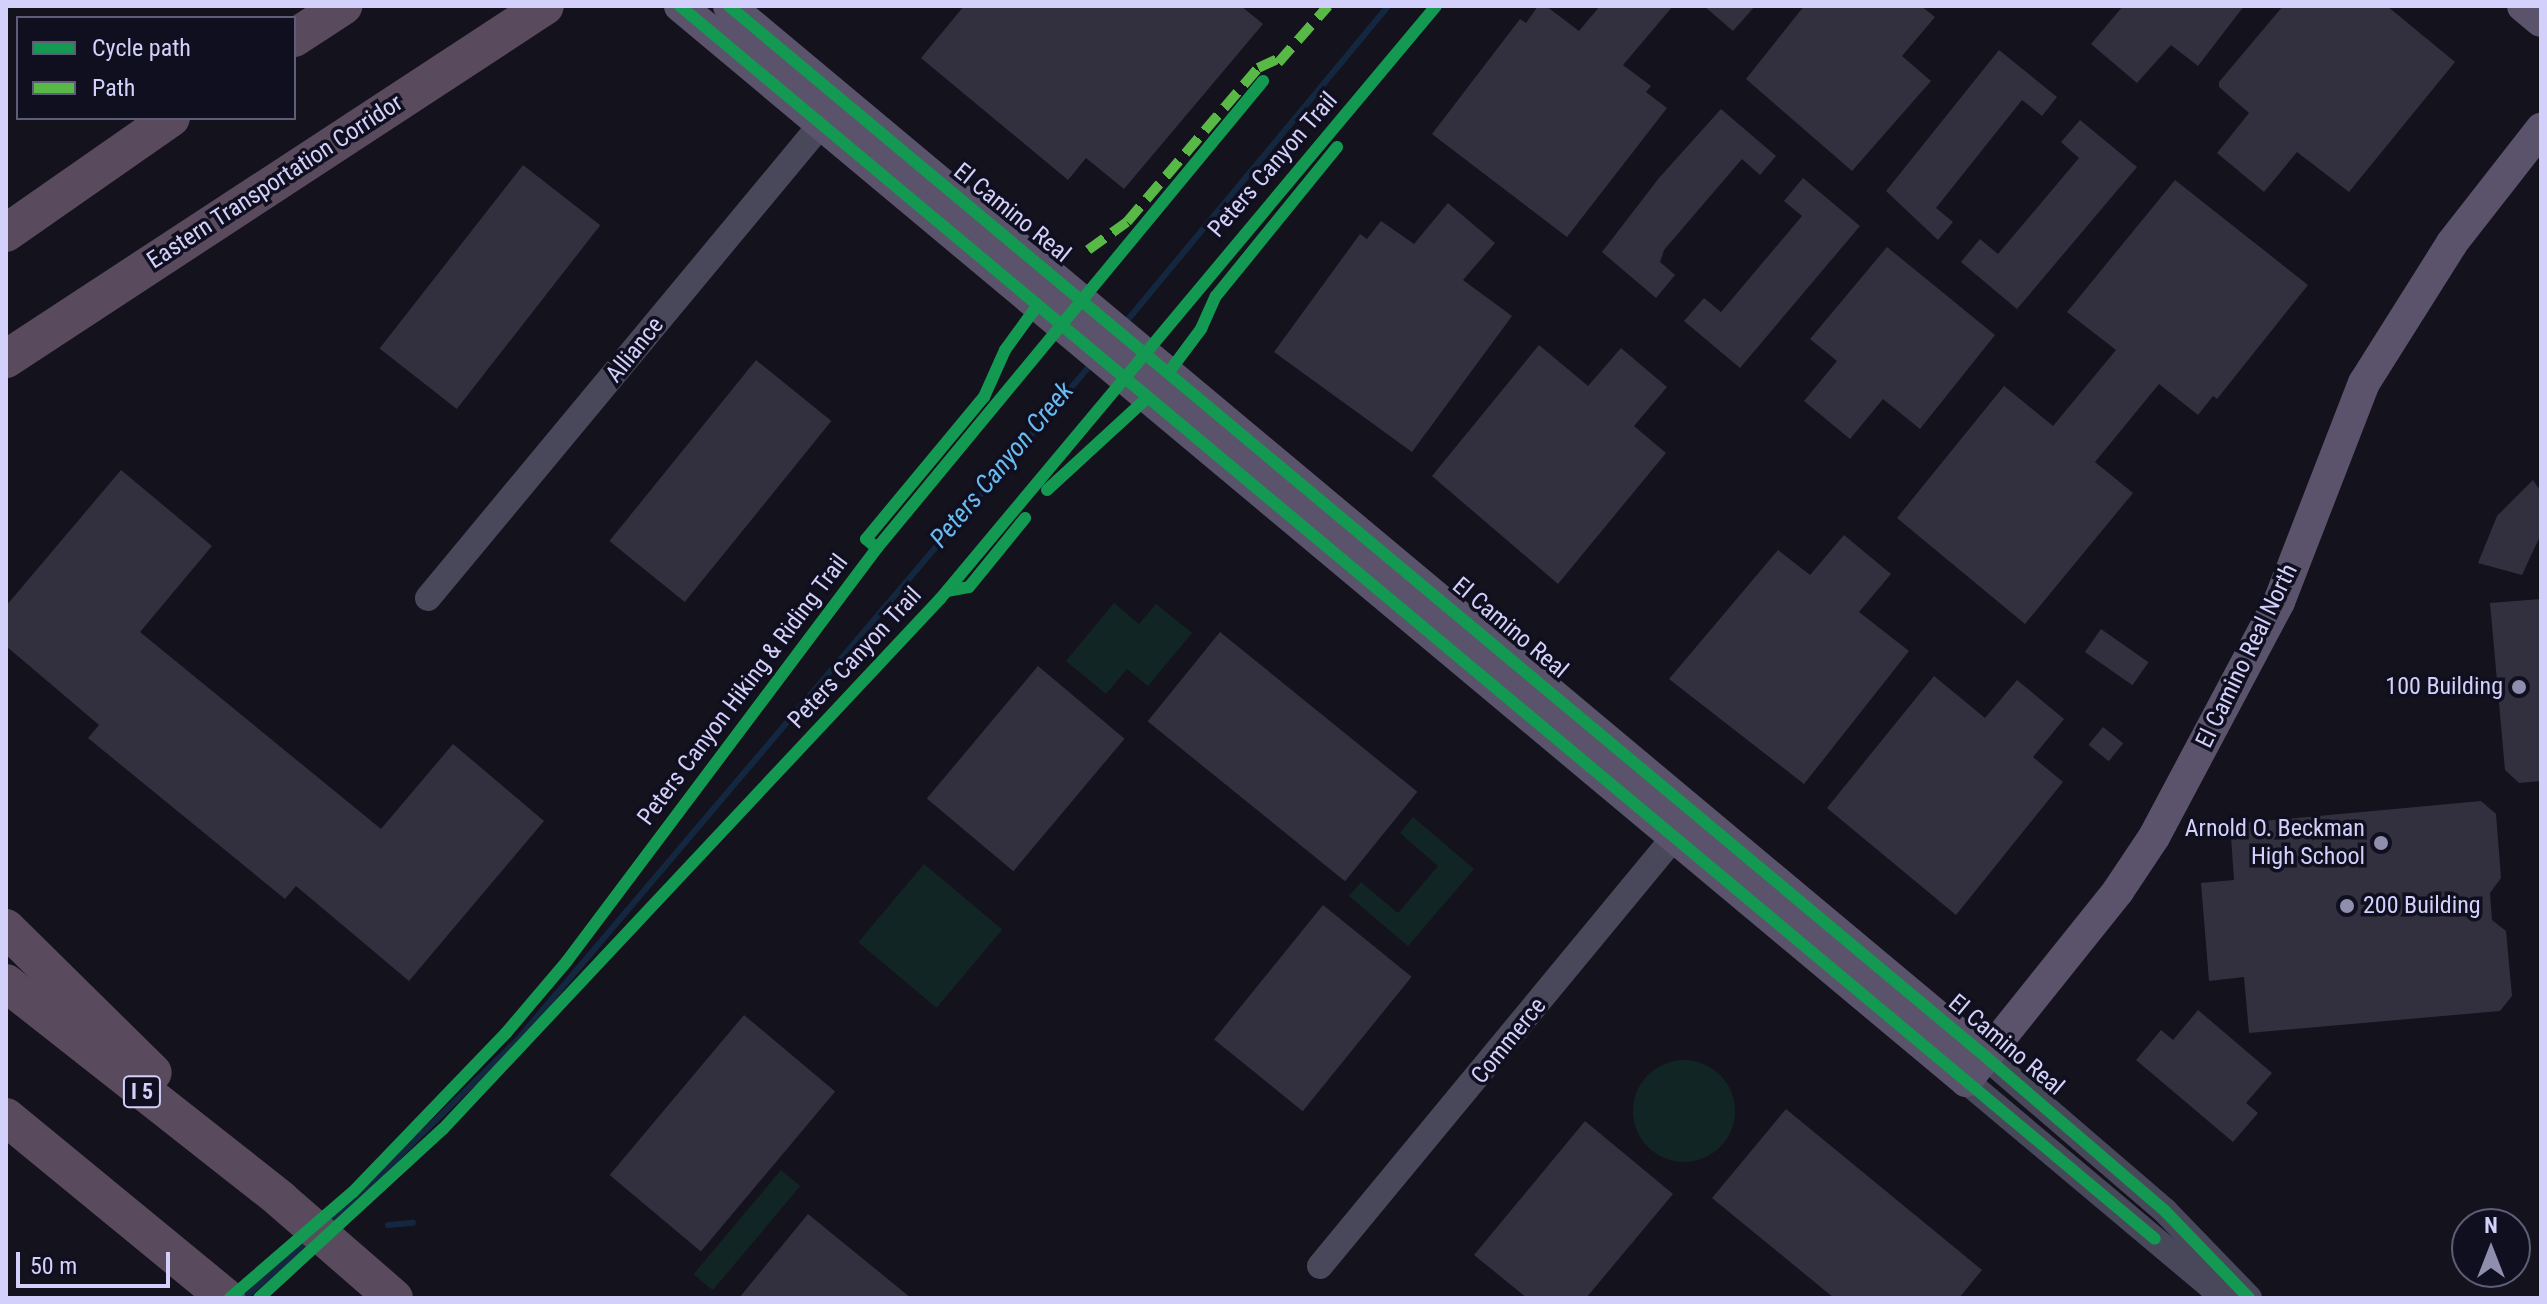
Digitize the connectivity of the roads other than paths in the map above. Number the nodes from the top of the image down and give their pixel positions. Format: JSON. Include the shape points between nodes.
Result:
{"nodes":[{"id":1,"x":343,"y":6,"type":"edge"},
{"id":2,"x":545,"y":6,"type":"edge"},
{"id":3,"x":729,"y":6,"type":"edge"},
{"id":4,"x":2523,"y":6,"type":"edge"},
{"id":5,"x":685,"y":10,"type":"edge"},
{"id":6,"x":2541,"y":21,"type":"edge"},
{"id":7,"x":296,"y":37,"type":"edge"},
{"id":8,"x":831,"y":112,"type":"junction"},
{"id":9,"x":168,"y":120,"type":"edge"},
{"id":10,"x":2541,"y":129,"type":"edge"},
{"id":11,"x":6,"y":233,"type":"edge"},
{"id":12,"x":6,"y":359,"type":"edge"},
{"id":13,"x":428,"y":598,"type":"dead end"},
{"id":14,"x":1685,"y":824,"type":"junction"},
{"id":15,"x":6,"y":928,"type":"edge"},
{"id":16,"x":6,"y":983,"type":"edge"},
{"id":17,"x":1976,"y":1069,"type":"junction"},
{"id":18,"x":6,"y":1117,"type":"edge"},
{"id":19,"x":280,"y":1199,"type":"junction"},
{"id":20,"x":1320,"y":1266,"type":"dead end"},
{"id":21,"x":391,"y":1296,"type":"edge"},
{"id":22,"x":226,"y":1298,"type":"edge"},
{"id":23,"x":2225,"y":1298,"type":"edge"},
{"id":24,"x":2249,"y":1298,"type":"edge"}],
"edges":[{"from":1,"to":7,"type":"highway"},
{"from":2,"to":12,"type":"highway","name":"Eastern Transportation Corridor"},
{"from":3,"to":8,"type":"main road","name":"El Camino Real"},
{"from":4,"to":6,"type":"main road"},
{"from":5,"to":8,"type":"main road","name":"El Camino Real"},
{"from":8,"to":13,"type":"street","name":"Alliance"},
{"from":8,"to":14,"type":"main road","name":"El Camino Real","via":[[1056,321]]},
{"from":8,"to":14,"type":"main road","name":"El Camino Real","via":[[1153,357]]},
{"from":9,"to":11,"type":"highway"},
{"from":10,"to":17,"type":"main road","name":"El Camino Real North","via":[[2452,243],[2364,383],[2279,602],[2154,837],[2118,891]]},
{"from":14,"to":17,"type":"main road","name":"El Camino Real"},
{"from":14,"to":20,"type":"street","name":"Commerce"},
{"from":15,"to":19,"type":"highway"},
{"from":16,"to":19,"type":"highway","number":"I 5"},
{"from":17,"to":23,"type":"street","name":"El Camino Real"},
{"from":17,"to":24,"type":"street","name":"El Camino Real","via":[[2165,1211]]},
{"from":18,"to":22,"type":"highway"},
{"from":19,"to":21,"type":"highway","number":"I 5"}]}
